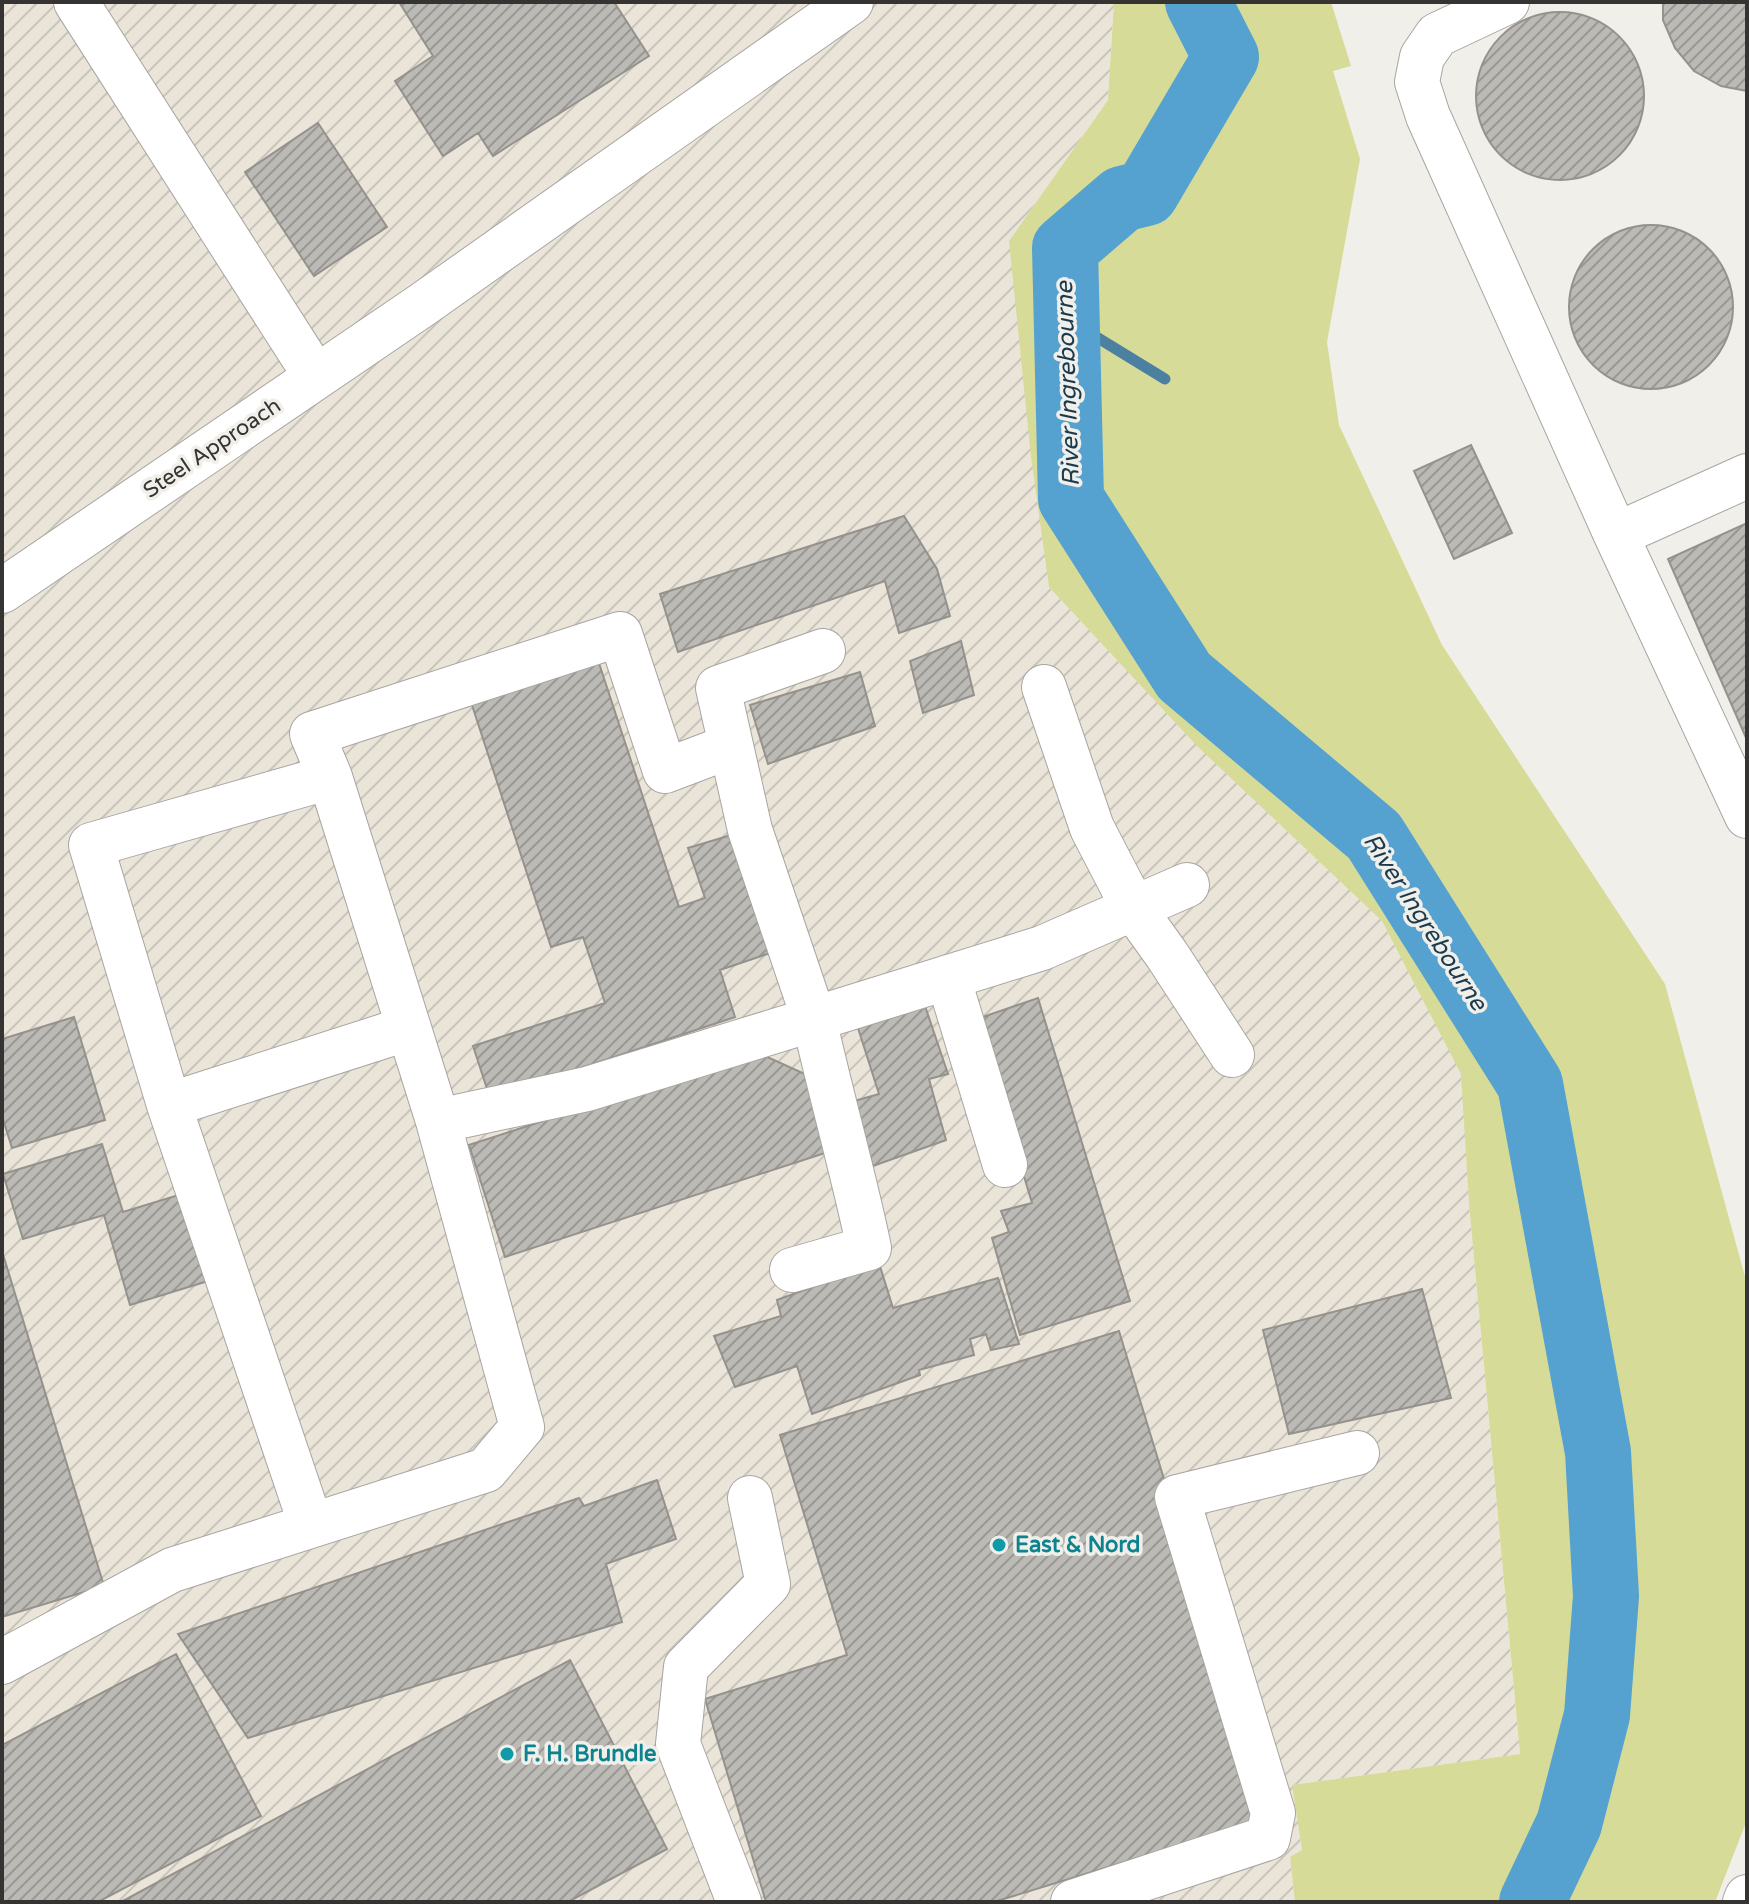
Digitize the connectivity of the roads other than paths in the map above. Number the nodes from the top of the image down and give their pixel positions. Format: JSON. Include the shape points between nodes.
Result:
{"nodes":[{"id":1,"x":76,"y":2,"type":"edge"},
{"id":2,"x":851,"y":2,"type":"edge"},
{"id":3,"x":1507,"y":2,"type":"edge"},
{"id":4,"x":316,"y":377,"type":"junction"},
{"id":5,"x":1747,"y":476,"type":"edge"},
{"id":6,"x":1616,"y":535,"type":"junction"},
{"id":7,"x":2,"y":591,"type":"edge"},
{"id":8,"x":823,"y":651,"type":"dead end"},
{"id":9,"x":1044,"y":687,"type":"dead end"},
{"id":10,"x":731,"y":746,"type":"junction"},
{"id":11,"x":330,"y":777,"type":"junction"},
{"id":12,"x":1747,"y":816,"type":"edge"},
{"id":13,"x":1187,"y":885,"type":"dead end"},
{"id":14,"x":1134,"y":909,"type":"junction"},
{"id":15,"x":948,"y":977,"type":"junction"},
{"id":16,"x":814,"y":1019,"type":"junction"},
{"id":17,"x":409,"y":1028,"type":"junction"},
{"id":18,"x":1232,"y":1055,"type":"dead end"},
{"id":19,"x":169,"y":1105,"type":"junction"},
{"id":20,"x":438,"y":1121,"type":"junction"},
{"id":21,"x":1005,"y":1165,"type":"dead end"},
{"id":22,"x":792,"y":1270,"type":"dead end"},
{"id":23,"x":1357,"y":1453,"type":"dead end"},
{"id":24,"x":750,"y":1498,"type":"dead end"},
{"id":25,"x":311,"y":1525,"type":"junction"},
{"id":26,"x":2,"y":1662,"type":"edge"},
{"id":27,"x":739,"y":1902,"type":"edge"},
{"id":28,"x":1073,"y":1902,"type":"edge"}],
"edges":[{"from":1,"to":4,"type":"lane"},
{"from":2,"to":4,"type":"lane","name":"Steel Approach"},
{"from":3,"to":6,"type":"lane","via":[[1437,35],[1422,57],[1417,82]]},
{"from":4,"to":7,"type":"lane","name":"Steel Approach"},
{"from":5,"to":6,"type":"lane"},
{"from":6,"to":12,"type":"lane"},
{"from":8,"to":10,"type":"lane","via":[[718,688]]},
{"from":9,"to":14,"type":"lane","via":[[1092,828]]},
{"from":10,"to":11,"type":"lane","via":[[665,771],[620,634],[312,734]]},
{"from":10,"to":16,"type":"lane","via":[[750,830]]},
{"from":11,"to":17,"type":"lane"},
{"from":11,"to":19,"type":"lane","via":[[91,845]]},
{"from":13,"to":14,"type":"lane"},
{"from":14,"to":15,"type":"lane","via":[[1042,948]]},
{"from":14,"to":18,"type":"lane"},
{"from":15,"to":16,"type":"lane"},
{"from":15,"to":21,"type":"lane"},
{"from":16,"to":20,"type":"lane","via":[[587,1089]]},
{"from":16,"to":22,"type":"lane","via":[[869,1248]]},
{"from":17,"to":19,"type":"lane"},
{"from":17,"to":20,"type":"lane"},
{"from":19,"to":25,"type":"lane"},
{"from":20,"to":25,"type":"lane","via":[[522,1427],[486,1470]]},
{"from":23,"to":28,"type":"lane","via":[[1177,1497],[1273,1813],[1268,1838]]},
{"from":24,"to":27,"type":"lane","via":[[768,1584],[686,1667],[678,1744]]},
{"from":25,"to":26,"type":"lane","via":[[172,1570]]}]}
